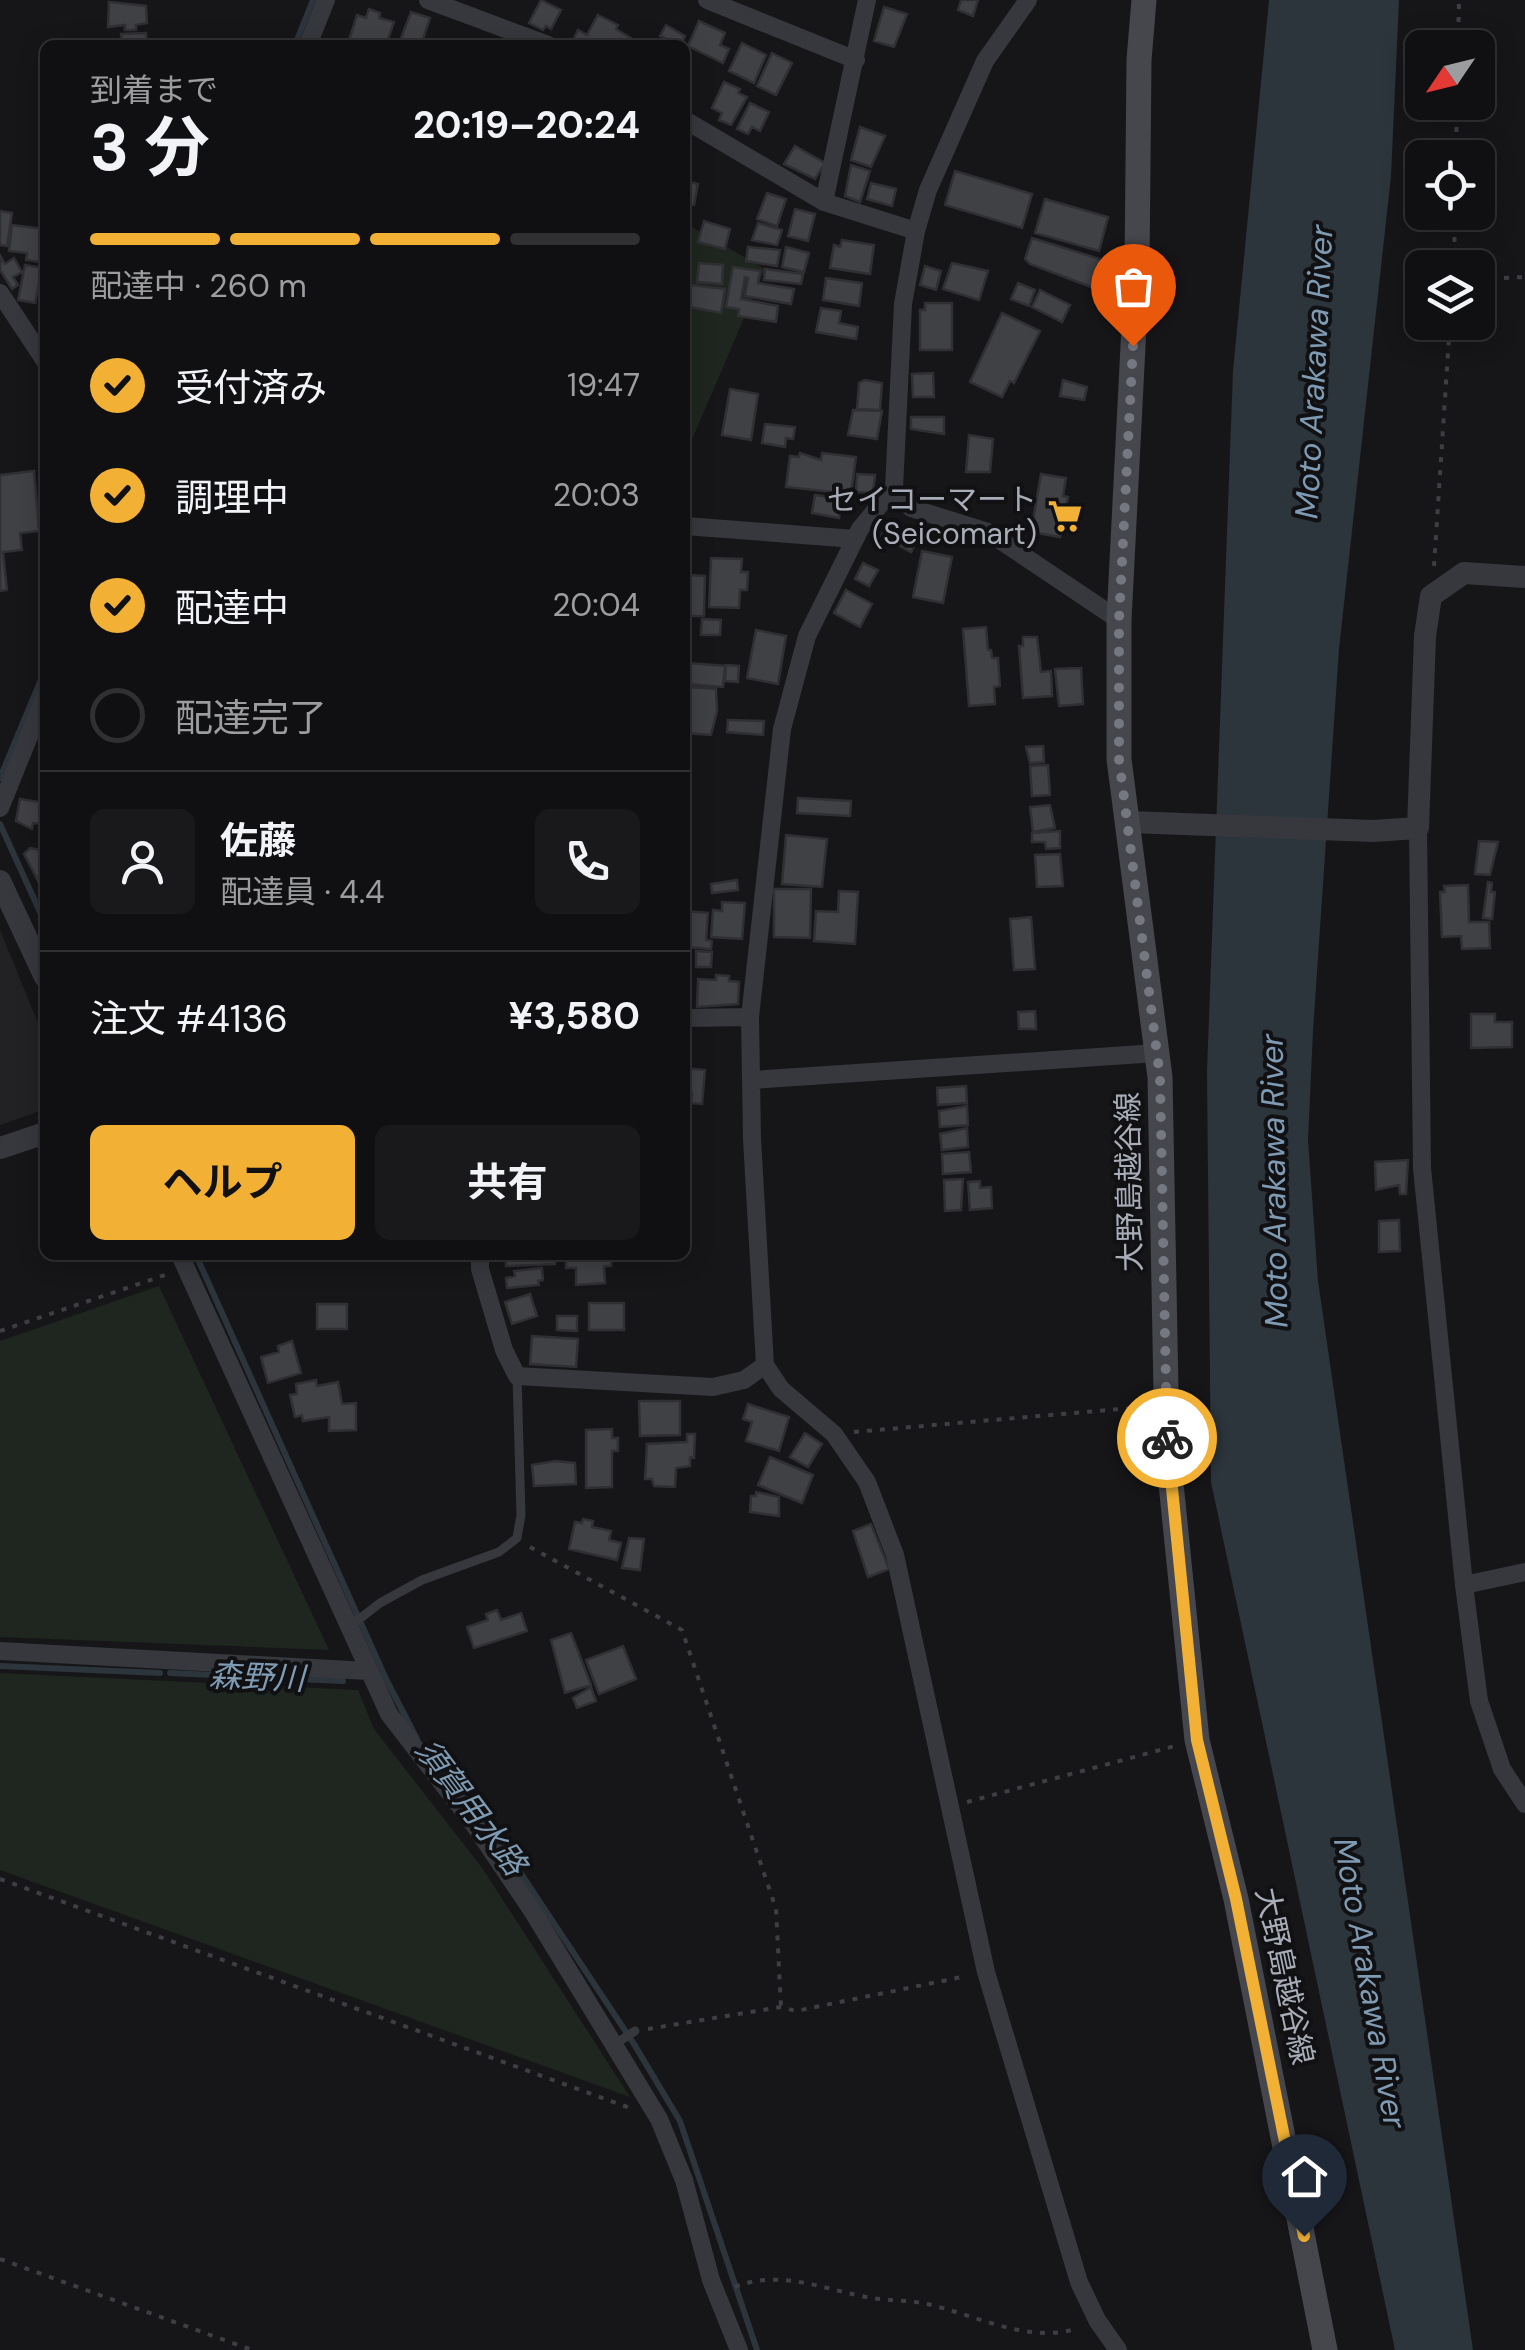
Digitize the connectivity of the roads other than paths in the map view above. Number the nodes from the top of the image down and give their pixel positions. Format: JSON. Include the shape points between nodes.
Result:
{"nodes":[{"id":1,"x":326,"y":0,"type":"edge"},
{"id":2,"x":429,"y":0,"type":"edge"},
{"id":3,"x":707,"y":0,"type":"edge"},
{"id":4,"x":867,"y":0,"type":"edge"},
{"id":5,"x":1028,"y":0,"type":"edge"},
{"id":6,"x":1144,"y":0,"type":"edge"},
{"id":7,"x":310,"y":40,"type":"edge"},
{"id":8,"x":535,"y":40,"type":"edge"},
{"id":9,"x":856,"y":60,"type":"junction"},
{"id":10,"x":690,"y":123,"type":"edge"},
{"id":11,"x":824,"y":202,"type":"junction"},
{"id":12,"x":916,"y":230,"type":"junction"},
{"id":13,"x":0,"y":293,"type":"edge"},
{"id":14,"x":40,"y":353,"type":"edge"},
{"id":15,"x":894,"y":488,"type":"junction"},
{"id":16,"x":690,"y":526,"type":"edge"},
{"id":17,"x":855,"y":538,"type":"junction"},
{"id":18,"x":1525,"y":578,"type":"edge"},
{"id":19,"x":1119,"y":620,"type":"junction"},
{"id":20,"x":40,"y":709,"type":"edge"},
{"id":21,"x":0,"y":808,"type":"edge"},
{"id":22,"x":1129,"y":822,"type":"junction"},
{"id":23,"x":1418,"y":828,"type":"junction"},
{"id":24,"x":0,"y":881,"type":"edge"},
{"id":25,"x":40,"y":962,"type":"edge"},
{"id":26,"x":750,"y":1017,"type":"junction"},
{"id":27,"x":690,"y":1018,"type":"edge"},
{"id":28,"x":1157,"y":1053,"type":"junction"},
{"id":29,"x":752,"y":1080,"type":"junction"},
{"id":30,"x":40,"y":1134,"type":"edge"},
{"id":31,"x":0,"y":1148,"type":"edge"},
{"id":32,"x":480,"y":1260,"type":"edge"},
{"id":33,"x":184,"y":1262,"type":"edge"},
{"id":34,"x":765,"y":1365,"type":"junction"},
{"id":35,"x":517,"y":1376,"type":"junction"},
{"id":36,"x":1525,"y":1572,"type":"edge"},
{"id":37,"x":1464,"y":1585,"type":"junction"},
{"id":38,"x":350,"y":1627,"type":"junction"},
{"id":39,"x":0,"y":1651,"type":"edge"},
{"id":40,"x":368,"y":1671,"type":"junction"},
{"id":41,"x":1525,"y":1804,"type":"edge"},
{"id":42,"x":636,"y":2031,"type":"road end"},
{"id":43,"x":615,"y":2044,"type":"junction"},
{"id":44,"x":739,"y":2350,"type":"edge"},
{"id":45,"x":1118,"y":2350,"type":"edge"},
{"id":46,"x":1325,"y":2350,"type":"edge"}],
"edges":[{"from":1,"to":7,"type":"street"},
{"from":2,"to":8,"type":"street"},
{"from":3,"to":9,"type":"street"},
{"from":4,"to":9,"type":"street"},
{"from":5,"to":12,"type":"street","via":[[985,61]]},
{"from":6,"to":19,"type":"main road","name":"大野島越谷線"},
{"from":9,"to":11,"type":"street"},
{"from":10,"to":11,"type":"street"},
{"from":11,"to":12,"type":"street"},
{"from":12,"to":15,"type":"street","via":[[903,304]]},
{"from":13,"to":14,"type":"street"},
{"from":15,"to":17,"type":"street"},
{"from":15,"to":19,"type":"street","via":[[911,508],[988,532]]},
{"from":16,"to":17,"type":"street"},
{"from":17,"to":26,"type":"street","via":[[807,636],[782,729]]},
{"from":18,"to":23,"type":"street","via":[[1464,573],[1432,596]]},
{"from":19,"to":22,"type":"main road","name":"大野島越谷線","via":[[1119,759]]},
{"from":20,"to":21,"type":"street"},
{"from":22,"to":23,"type":"street"},
{"from":22,"to":28,"type":"main road","name":"大野島越谷線"},
{"from":23,"to":37,"type":"street","via":[[1422,1168]]},
{"from":24,"to":25,"type":"street"},
{"from":26,"to":27,"type":"street"},
{"from":26,"to":29,"type":"street"},
{"from":28,"to":29,"type":"street"},
{"from":28,"to":46,"type":"main road","name":"大野島越谷線","via":[[1167,1444],[1197,1740],[1236,1899]]},
{"from":29,"to":34,"type":"street"},
{"from":30,"to":31,"type":"street"},
{"from":32,"to":35,"type":"street"},
{"from":33,"to":38,"type":"street"},
{"from":34,"to":35,"type":"street","via":[[744,1380],[713,1388]]},
{"from":34,"to":45,"type":"street","via":[[781,1389],[834,1434],[867,1482],[894,1555],[986,1972],[1080,2282]]},
{"from":35,"to":38,"type":"lane","via":[[517,1538],[499,1552],[422,1580]]},
{"from":36,"to":37,"type":"street"},
{"from":37,"to":41,"type":"street","via":[[1479,1701],[1502,1769]]},
{"from":38,"to":40,"type":"street"},
{"from":39,"to":40,"type":"street"},
{"from":40,"to":43,"type":"street","via":[[389,1714],[473,1822]]},
{"from":42,"to":43,"type":"lane"},
{"from":43,"to":44,"type":"street","via":[[660,2119]]}]}
